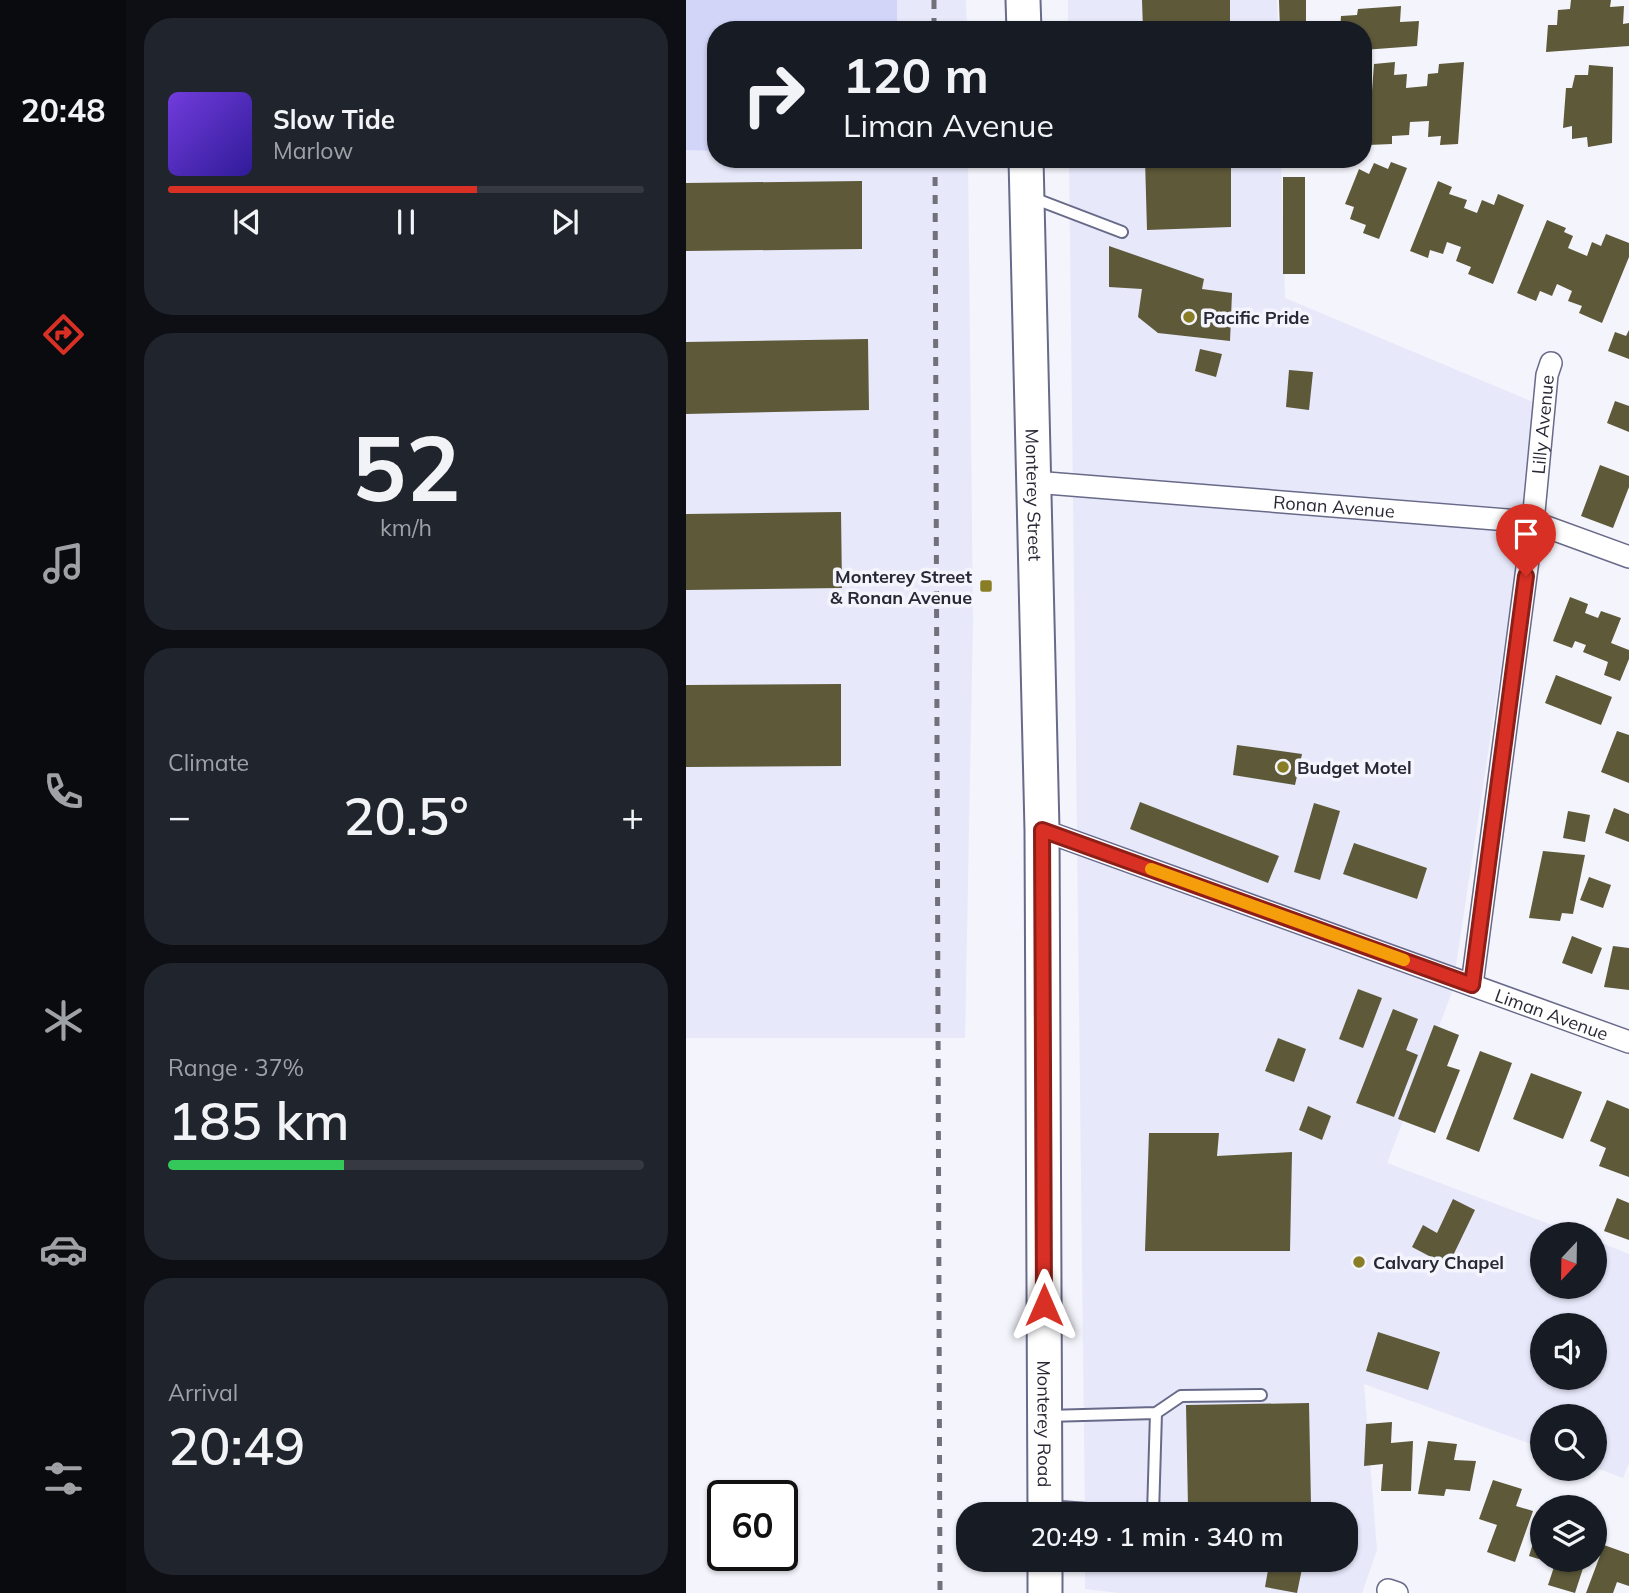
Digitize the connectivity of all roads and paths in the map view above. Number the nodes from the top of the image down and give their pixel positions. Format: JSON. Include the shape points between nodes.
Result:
{"nodes":[{"id":1,"x":1023,"y":0,"type":"edge"},
{"id":2,"x":1024,"y":21,"type":"edge"},
{"id":3,"x":1026,"y":168,"type":"edge"},
{"id":4,"x":1027,"y":195,"type":"junction"},
{"id":5,"x":1122,"y":232,"type":"dead end"},
{"id":6,"x":1551,"y":363,"type":"dead end"},
{"id":7,"x":1034,"y":482,"type":"junction"},
{"id":8,"x":1533,"y":522,"type":"junction"},
{"id":9,"x":1629,"y":558,"type":"edge"},
{"id":10,"x":1042,"y":830,"type":"junction"},
{"id":11,"x":1472,"y":985,"type":"junction"},
{"id":12,"x":1629,"y":1042,"type":"edge"},
{"id":13,"x":1261,"y":1395,"type":"dead end"},
{"id":14,"x":1156,"y":1413,"type":"junction"},
{"id":15,"x":1045,"y":1416,"type":"junction"},
{"id":16,"x":1045,"y":1502,"type":"edge"},
{"id":17,"x":1153,"y":1502,"type":"edge"},
{"id":18,"x":1045,"y":1572,"type":"edge"},
{"id":19,"x":1045,"y":1593,"type":"edge"}],
"edges":[{"from":1,"to":2,"type":"main road"},
{"from":3,"to":4,"type":"main road","name":"Monterey Street"},
{"from":4,"to":5,"type":"lane"},
{"from":4,"to":7,"type":"main road","name":"Monterey Street"},
{"from":6,"to":8,"type":"street","name":"Lilly Avenue"},
{"from":7,"to":8,"type":"street","name":"Ronan Avenue"},
{"from":7,"to":10,"type":"main road","name":"Monterey Street"},
{"from":8,"to":9,"type":"street","name":"Ronan Avenue"},
{"from":8,"to":11,"type":"street","name":"Lilly Avenue"},
{"from":10,"to":11,"type":"street","name":"Liman Avenue"},
{"from":10,"to":15,"type":"main road","name":"Monterey Road"},
{"from":11,"to":12,"type":"street","name":"Liman Avenue"},
{"from":13,"to":14,"type":"lane","via":[[1181,1396]]},
{"from":14,"to":15,"type":"lane"},
{"from":14,"to":17,"type":"lane"},
{"from":15,"to":16,"type":"main road","name":"Monterey Road"},
{"from":18,"to":19,"type":"main road"}]}
